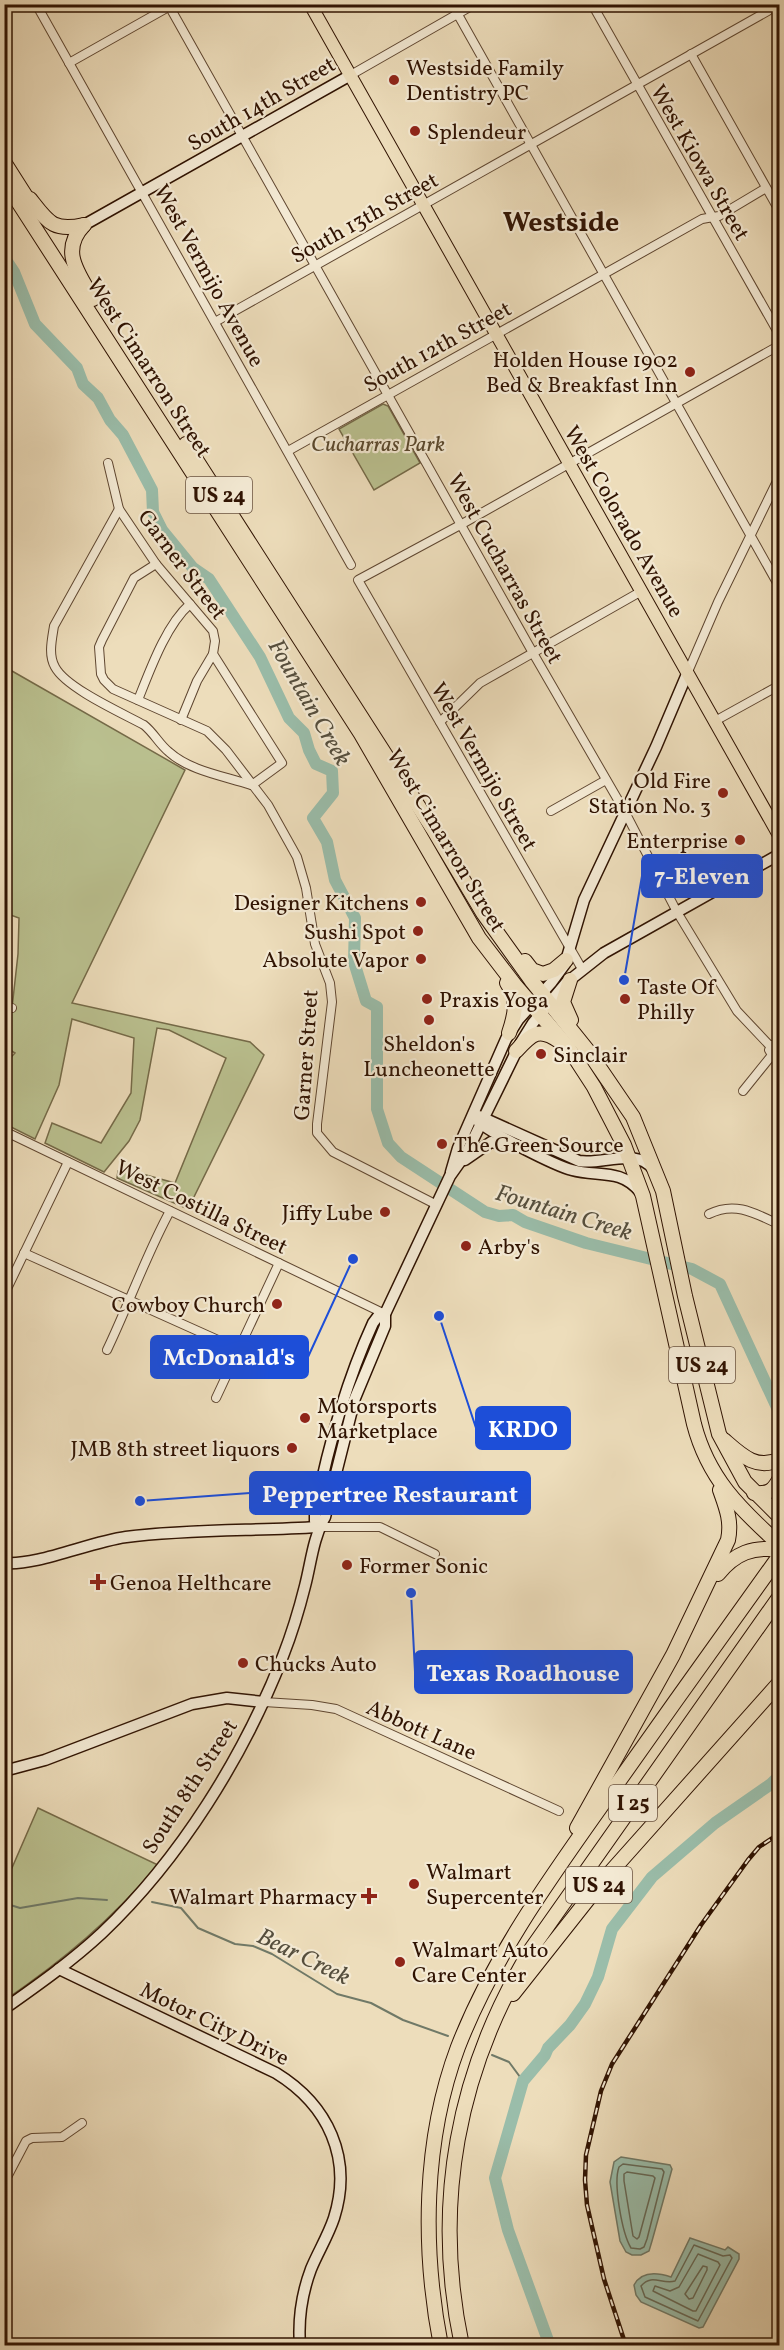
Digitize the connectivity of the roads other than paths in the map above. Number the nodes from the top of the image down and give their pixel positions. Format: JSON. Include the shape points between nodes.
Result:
{"nodes":[{"id":1,"x":36,"y":4,"type":"edge"},
{"id":2,"x":310,"y":4,"type":"edge"},
{"id":3,"x":452,"y":4,"type":"edge"},
{"id":4,"x":475,"y":4,"type":"edge"},
{"id":5,"x":592,"y":4,"type":"edge"},
{"id":6,"x":776,"y":4,"type":"edge"},
{"id":7,"x":170,"y":5,"type":"edge"},
{"id":8,"x":457,"y":15,"type":"junction"},
{"id":9,"x":691,"y":54,"type":"junction"},
{"id":10,"x":69,"y":63,"type":"junction"},
{"id":11,"x":349,"y":76,"type":"junction"},
{"id":12,"x":637,"y":84,"type":"junction"},
{"id":13,"x":242,"y":137,"type":"junction"},
{"id":14,"x":531,"y":144,"type":"junction"},
{"id":15,"x":4,"y":162,"type":"edge"},
{"id":16,"x":11,"y":181,"type":"edge"},
{"id":17,"x":766,"y":188,"type":"junction"},
{"id":18,"x":143,"y":193,"type":"junction"},
{"id":19,"x":423,"y":205,"type":"junction"},
{"id":20,"x":780,"y":212,"type":"edge"},
{"id":21,"x":711,"y":217,"type":"junction"},
{"id":22,"x":84,"y":225,"type":"junction"},
{"id":23,"x":315,"y":264,"type":"junction"},
{"id":24,"x":603,"y":273,"type":"junction"},
{"id":25,"x":93,"y":299,"type":"junction"},
{"id":26,"x":215,"y":322,"type":"junction"},
{"id":27,"x":495,"y":334,"type":"junction"},
{"id":28,"x":780,"y":336,"type":"edge"},
{"id":29,"x":780,"y":345,"type":"edge"},
{"id":30,"x":387,"y":394,"type":"junction"},
{"id":31,"x":676,"y":403,"type":"junction"},
{"id":32,"x":288,"y":451,"type":"junction"},
{"id":33,"x":108,"y":463,"type":"dead end"},
{"id":34,"x":568,"y":464,"type":"junction"},
{"id":35,"x":780,"y":475,"type":"edge"},
{"id":36,"x":119,"y":509,"type":"junction"},
{"id":37,"x":462,"y":524,"type":"junction"},
{"id":38,"x":750,"y":536,"type":"junction"},
{"id":39,"x":156,"y":564,"type":"junction"},
{"id":40,"x":351,"y":565,"type":"dead end"},
{"id":41,"x":780,"y":588,"type":"edge"},
{"id":42,"x":640,"y":592,"type":"junction"},
{"id":43,"x":190,"y":604,"type":"junction"},
{"id":44,"x":533,"y":653,"type":"junction"},
{"id":45,"x":213,"y":654,"type":"junction"},
{"id":46,"x":687,"y":674,"type":"junction"},
{"id":47,"x":780,"y":685,"type":"edge"},
{"id":48,"x":138,"y":700,"type":"junction"},
{"id":49,"x":181,"y":720,"type":"junction"},
{"id":50,"x":715,"y":721,"type":"junction"},
{"id":51,"x":440,"y":722,"type":"junction"},
{"id":52,"x":606,"y":780,"type":"junction"},
{"id":53,"x":252,"y":785,"type":"junction"},
{"id":54,"x":551,"y":811,"type":"dead end"},
{"id":55,"x":625,"y":812,"type":"junction"},
{"id":56,"x":775,"y":817,"type":"edge"},
{"id":57,"x":780,"y":837,"type":"edge"},
{"id":58,"x":780,"y":854,"type":"edge"},
{"id":59,"x":464,"y":909,"type":"junction"},
{"id":60,"x":678,"y":912,"type":"junction"},
{"id":61,"x":483,"y":913,"type":"junction"},
{"id":62,"x":483,"y":944,"type":"junction"},
{"id":63,"x":568,"y":956,"type":"junction"},
{"id":64,"x":582,"y":969,"type":"junction"},
{"id":65,"x":570,"y":980,"type":"junction"},
{"id":66,"x":541,"y":1002,"type":"junction"},
{"id":67,"x":509,"y":1033,"type":"junction"},
{"id":68,"x":780,"y":1046,"type":"edge"},
{"id":69,"x":568,"y":1047,"type":"junction"},
{"id":70,"x":516,"y":1051,"type":"junction"},
{"id":71,"x":588,"y":1051,"type":"junction"},
{"id":72,"x":776,"y":1054,"type":"edge"},
{"id":73,"x":743,"y":1091,"type":"dead end"},
{"id":74,"x":473,"y":1116,"type":"junction"},
{"id":75,"x":483,"y":1121,"type":"junction"},
{"id":76,"x":4,"y":1131,"type":"edge"},
{"id":77,"x":527,"y":1149,"type":"junction"},
{"id":78,"x":629,"y":1157,"type":"junction"},
{"id":79,"x":68,"y":1162,"type":"junction"},
{"id":80,"x":460,"y":1164,"type":"junction"},
{"id":81,"x":450,"y":1176,"type":"junction"},
{"id":82,"x":659,"y":1178,"type":"junction"},
{"id":83,"x":643,"y":1196,"type":"junction"},
{"id":84,"x":439,"y":1200,"type":"junction"},
{"id":85,"x":170,"y":1211,"type":"junction"},
{"id":86,"x":709,"y":1214,"type":"dead end"},
{"id":87,"x":780,"y":1225,"type":"edge"},
{"id":88,"x":24,"y":1253,"type":"junction"},
{"id":89,"x":279,"y":1263,"type":"junction"},
{"id":90,"x":4,"y":1295,"type":"edge"},
{"id":91,"x":131,"y":1300,"type":"junction"},
{"id":92,"x":385,"y":1314,"type":"junction"},
{"id":93,"x":238,"y":1349,"type":"junction"},
{"id":94,"x":107,"y":1350,"type":"dead end"},
{"id":95,"x":216,"y":1398,"type":"dead end"},
{"id":96,"x":718,"y":1434,"type":"junction"},
{"id":97,"x":780,"y":1459,"type":"edge"},
{"id":98,"x":714,"y":1474,"type":"junction"},
{"id":99,"x":780,"y":1478,"type":"edge"},
{"id":100,"x":754,"y":1493,"type":"junction"},
{"id":101,"x":745,"y":1513,"type":"junction"},
{"id":102,"x":778,"y":1516,"type":"edge"},
{"id":103,"x":318,"y":1527,"type":"junction"},
{"id":104,"x":780,"y":1532,"type":"edge"},
{"id":105,"x":780,"y":1545,"type":"edge"},
{"id":106,"x":780,"y":1550,"type":"edge"},
{"id":107,"x":435,"y":1554,"type":"dead end"},
{"id":108,"x":780,"y":1556,"type":"edge"},
{"id":109,"x":4,"y":1563,"type":"edge"},
{"id":110,"x":705,"y":1590,"type":"junction"},
{"id":111,"x":780,"y":1596,"type":"edge"},
{"id":112,"x":780,"y":1682,"type":"edge"},
{"id":113,"x":264,"y":1702,"type":"junction"},
{"id":114,"x":4,"y":1771,"type":"edge"},
{"id":115,"x":559,"y":1810,"type":"dead end"},
{"id":116,"x":549,"y":1880,"type":"junction"},
{"id":117,"x":59,"y":1969,"type":"junction"},
{"id":118,"x":4,"y":2008,"type":"edge"},
{"id":119,"x":495,"y":2017,"type":"junction"},
{"id":120,"x":82,"y":2123,"type":"dead end"},
{"id":121,"x":4,"y":2183,"type":"edge"},
{"id":122,"x":300,"y":2346,"type":"edge"},
{"id":123,"x":441,"y":2346,"type":"edge"},
{"id":124,"x":462,"y":2346,"type":"edge"}],
"edges":[{"from":1,"to":10,"type":"street","name":"West Vermijo Avenue"},
{"from":2,"to":11,"type":"main road","name":"West Colorado Avenue"},
{"from":3,"to":8,"type":"street"},
{"from":4,"to":8,"type":"street","name":"South 14th Street"},
{"from":5,"to":12,"type":"street","name":"West Kiowa Street"},
{"from":6,"to":9,"type":"street","name":"South 13th Street"},
{"from":7,"to":10,"type":"street"},
{"from":7,"to":13,"type":"street","name":"West Cucharras Street"},
{"from":8,"to":11,"type":"street","name":"South 14th Street"},
{"from":8,"to":14,"type":"street"},
{"from":9,"to":12,"type":"street","name":"South 13th Street"},
{"from":9,"to":17,"type":"street"},
{"from":10,"to":18,"type":"street","name":"West Vermijo Avenue"},
{"from":11,"to":13,"type":"main road","name":"South 14th Street"},
{"from":11,"to":19,"type":"main road","name":"West Colorado Avenue"},
{"from":12,"to":14,"type":"street","name":"South 13th Street"},
{"from":12,"to":21,"type":"street","name":"West Kiowa Street"},
{"from":13,"to":18,"type":"main road","name":"South 14th Street"},
{"from":13,"to":23,"type":"street","name":"West Cucharras Street"},
{"from":14,"to":19,"type":"street","name":"South 13th Street"},
{"from":14,"to":24,"type":"street"},
{"from":15,"to":16,"type":"highway","name":"West Cimarron Street","number":"US 24"},
{"from":16,"to":22,"type":"highway","via":[[52,224],[63,228]]},
{"from":16,"to":25,"type":"highway","name":"West Cimarron Street","number":"US 24"},
{"from":16,"to":59,"type":"highway","name":"West Cimarron Street","number":"US 24","via":[[361,734]]},
{"from":17,"to":20,"type":"street"},
{"from":17,"to":21,"type":"street","name":"South 12th Street"},
{"from":18,"to":22,"type":"main road","name":"South 14th Street"},
{"from":18,"to":26,"type":"street","name":"West Vermijo Avenue"},
{"from":19,"to":23,"type":"street","name":"South 13th Street"},
{"from":19,"to":27,"type":"main road","name":"West Colorado Avenue"},
{"from":21,"to":24,"type":"street","name":"South 12th Street"},
{"from":21,"to":28,"type":"street","name":"West Kiowa Street"},
{"from":22,"to":25,"type":"highway","via":[[71,252]]},
{"from":23,"to":26,"type":"street","name":"South 13th Street"},
{"from":23,"to":30,"type":"street","name":"West Cucharras Street"},
{"from":24,"to":27,"type":"street","name":"South 12th Street"},
{"from":24,"to":31,"type":"street"},
{"from":25,"to":61,"type":"highway","name":"West Cimarron Street","number":"US 24"},
{"from":26,"to":32,"type":"street","name":"West Vermijo Avenue"},
{"from":27,"to":30,"type":"street","name":"South 12th Street"},
{"from":27,"to":34,"type":"main road","name":"West Colorado Avenue"},
{"from":29,"to":31,"type":"street"},
{"from":30,"to":32,"type":"street","name":"South 12th Street"},
{"from":30,"to":37,"type":"street","name":"West Cucharras Street"},
{"from":31,"to":34,"type":"street"},
{"from":31,"to":38,"type":"street"},
{"from":32,"to":40,"type":"street","name":"West Vermijo Avenue"},
{"from":33,"to":36,"type":"street","name":"Garner Street"},
{"from":34,"to":37,"type":"street"},
{"from":34,"to":42,"type":"main road","name":"West Colorado Avenue"},
{"from":35,"to":38,"type":"street"},
{"from":36,"to":39,"type":"street","name":"Garner Street"},
{"from":36,"to":53,"type":"street","name":"Garner Street","via":[[54,626],[54,665],[73,685],[144,725],[184,764]]},
{"from":37,"to":44,"type":"street","name":"West Cucharras Street"},
{"from":37,"to":51,"type":"street","name":"West Vermijo Street","via":[[358,580]]},
{"from":38,"to":41,"type":"street"},
{"from":38,"to":46,"type":"street"},
{"from":39,"to":43,"type":"street","name":"Garner Street"},
{"from":39,"to":48,"type":"street","via":[[134,578],[99,648],[104,680],[113,689]]},
{"from":42,"to":44,"type":"street"},
{"from":42,"to":46,"type":"main road","name":"West Colorado Avenue"},
{"from":43,"to":45,"type":"street","name":"Garner Street","via":[[213,631]]},
{"from":43,"to":48,"type":"street","via":[[175,621]]},
{"from":44,"to":51,"type":"street","via":[[480,682]]},
{"from":44,"to":52,"type":"street","name":"West Cucharras Street"},
{"from":45,"to":49,"type":"street"},
{"from":45,"to":53,"type":"street","name":"Garner Street","via":[[282,763]]},
{"from":46,"to":50,"type":"main road","name":"West Colorado Avenue"},
{"from":46,"to":55,"type":"main road"},
{"from":47,"to":50,"type":"street"},
{"from":48,"to":49,"type":"street"},
{"from":49,"to":53,"type":"street","via":[[207,731]]},
{"from":50,"to":56,"type":"main road","name":"West Colorado Avenue"},
{"from":51,"to":63,"type":"street","name":"West Vermijo Street"},
{"from":52,"to":54,"type":"street"},
{"from":52,"to":55,"type":"street","name":"West Cucharras Street"},
{"from":53,"to":84,"type":"street","name":"Garner Street","via":[[297,857],[315,944],[331,990],[317,1133],[333,1152]]},
{"from":55,"to":60,"type":"street","name":"West Cucharras Street"},
{"from":55,"to":63,"type":"main road","via":[[584,900]]},
{"from":56,"to":57,"type":"main road","name":"West Colorado Avenue"},
{"from":58,"to":60,"type":"main road","name":"South 8th Street"},
{"from":59,"to":62,"type":"highway","name":"West Cimarron Street","number":"US 24"},
{"from":59,"to":66,"type":"highway"},
{"from":60,"to":64,"type":"main road","name":"South 8th Street"},
{"from":60,"to":72,"type":"street","name":"West Cucharras Street","via":[[737,1011]]},
{"from":61,"to":63,"type":"highway","via":[[536,973],[549,973]]},
{"from":61,"to":66,"type":"highway","name":"West Cimarron Street","number":"US 24"},
{"from":62,"to":66,"type":"highway","name":"West Cimarron Street","number":"US 24"},
{"from":62,"to":67,"type":"highway","via":[[484,952],[514,996]]},
{"from":63,"to":64,"type":"street","name":"West Vermijo Street"},
{"from":63,"to":66,"type":"main road"},
{"from":64,"to":65,"type":"main road","name":"South 8th Street"},
{"from":65,"to":66,"type":"main road","name":"South 8th Street"},
{"from":65,"to":71,"type":"highway","via":[[563,996],[564,1005]]},
{"from":66,"to":67,"type":"main road","name":"South 8th Street"},
{"from":66,"to":69,"type":"highway","name":"West Cimarron Street","number":"US 24"},
{"from":66,"to":70,"type":"main road","name":"South 8th Street"},
{"from":66,"to":71,"type":"highway","name":"West Cimarron Street","number":"US 24"},
{"from":67,"to":74,"type":"main road","name":"South 8th Street"},
{"from":68,"to":72,"type":"street","via":[[776,1044]]},
{"from":69,"to":70,"type":"highway","via":[[540,1033]]},
{"from":69,"to":78,"type":"highway","name":"West Cimarron Street","number":"US 24","via":[[594,1087]]},
{"from":70,"to":75,"type":"main road","name":"South 8th Street"},
{"from":71,"to":82,"type":"highway","name":"West Cimarron Street","number":"US 24","via":[[633,1117]]},
{"from":72,"to":73,"type":"street"},
{"from":74,"to":75,"type":"main road"},
{"from":74,"to":81,"type":"main road","name":"South 8th Street"},
{"from":75,"to":77,"type":"main road"},
{"from":75,"to":78,"type":"main road","via":[[579,1161]]},
{"from":75,"to":80,"type":"main road","name":"South 8th Street"},
{"from":76,"to":79,"type":"street","name":"West Costilla Street"},
{"from":77,"to":80,"type":"main road","via":[[491,1142]]},
{"from":77,"to":83,"type":"main road","via":[[570,1170],[620,1176]]},
{"from":78,"to":82,"type":"main road","via":[[646,1162]]},
{"from":78,"to":83,"type":"highway","name":"West Cimarron Street","number":"US 24"},
{"from":79,"to":85,"type":"street","name":"West Costilla Street"},
{"from":79,"to":88,"type":"street"},
{"from":80,"to":81,"type":"main road","name":"South 8th Street"},
{"from":81,"to":84,"type":"main road","name":"South 8th Street"},
{"from":82,"to":96,"type":"highway","name":"West Cimarron Street","number":"US 24"},
{"from":83,"to":98,"type":"highway","name":"West Cimarron Street","number":"US 24","via":[[699,1440]]},
{"from":84,"to":92,"type":"main road","name":"South 8th Street"},
{"from":85,"to":89,"type":"street","name":"West Costilla Street"},
{"from":85,"to":91,"type":"street"},
{"from":86,"to":87,"type":"street","via":[[738,1208]]},
{"from":88,"to":90,"type":"street"},
{"from":88,"to":91,"type":"street"},
{"from":89,"to":92,"type":"street","name":"West Costilla Street"},
{"from":89,"to":93,"type":"street"},
{"from":91,"to":93,"type":"street"},
{"from":91,"to":94,"type":"street"},
{"from":92,"to":103,"type":"main road","name":"South 8th Street","via":[[385,1326],[355,1398],[325,1517]]},
{"from":93,"to":95,"type":"street"},
{"from":96,"to":97,"type":"highway","via":[[744,1458],[768,1464]]},
{"from":96,"to":100,"type":"highway","name":"West Cimarron Street","number":"US 24"},
{"from":98,"to":101,"type":"highway","name":"West Cimarron Street"},
{"from":98,"to":110,"type":"highway","number":"US 24","via":[[730,1530]]},
{"from":99,"to":100,"type":"highway","via":[[767,1494]]},
{"from":100,"to":102,"type":"highway","name":"West Cimarron Street","number":"US 24"},
{"from":101,"to":104,"type":"highway"},
{"from":101,"to":105,"type":"highway","name":"West Cimarron Street"},
{"from":103,"to":107,"type":"street","via":[[380,1527]]},
{"from":103,"to":109,"type":"main road","via":[[123,1538],[24,1562]]},
{"from":103,"to":113,"type":"main road","name":"South 8th Street","via":[[294,1623]]},
{"from":106,"to":110,"type":"highway","via":[[743,1552],[724,1566]]},
{"from":108,"to":116,"type":"highway","number":"I 25"},
{"from":110,"to":116,"type":"highway","number":"US 24"},
{"from":111,"to":119,"type":"highway","number":"I 25","via":[[532,1948]]},
{"from":112,"to":119,"type":"highway","number":"US 24","via":[[600,1884]]},
{"from":113,"to":114,"type":"main road","via":[[226,1698],[192,1704],[45,1760]]},
{"from":113,"to":115,"type":"street","name":"Abbott Lane","via":[[336,1710]]},
{"from":113,"to":117,"type":"main road","name":"South 8th Street","via":[[215,1790],[152,1877],[102,1933]]},
{"from":116,"to":123,"type":"highway","number":"I 25","via":[[482,1994],[458,2048],[441,2109],[429,2209],[430,2269]]},
{"from":117,"to":118,"type":"main road","name":"South 8th Street"},
{"from":117,"to":122,"type":"main road","name":"Motor City Drive","via":[[276,2073],[307,2095],[317,2108],[334,2140],[339,2193],[333,2220],[307,2283],[300,2317]]},
{"from":119,"to":124,"type":"highway","number":"I 25","via":[[466,2096],[451,2188],[450,2267]]},
{"from":120,"to":121,"type":"street","via":[[62,2137],[26,2140]]}]}
